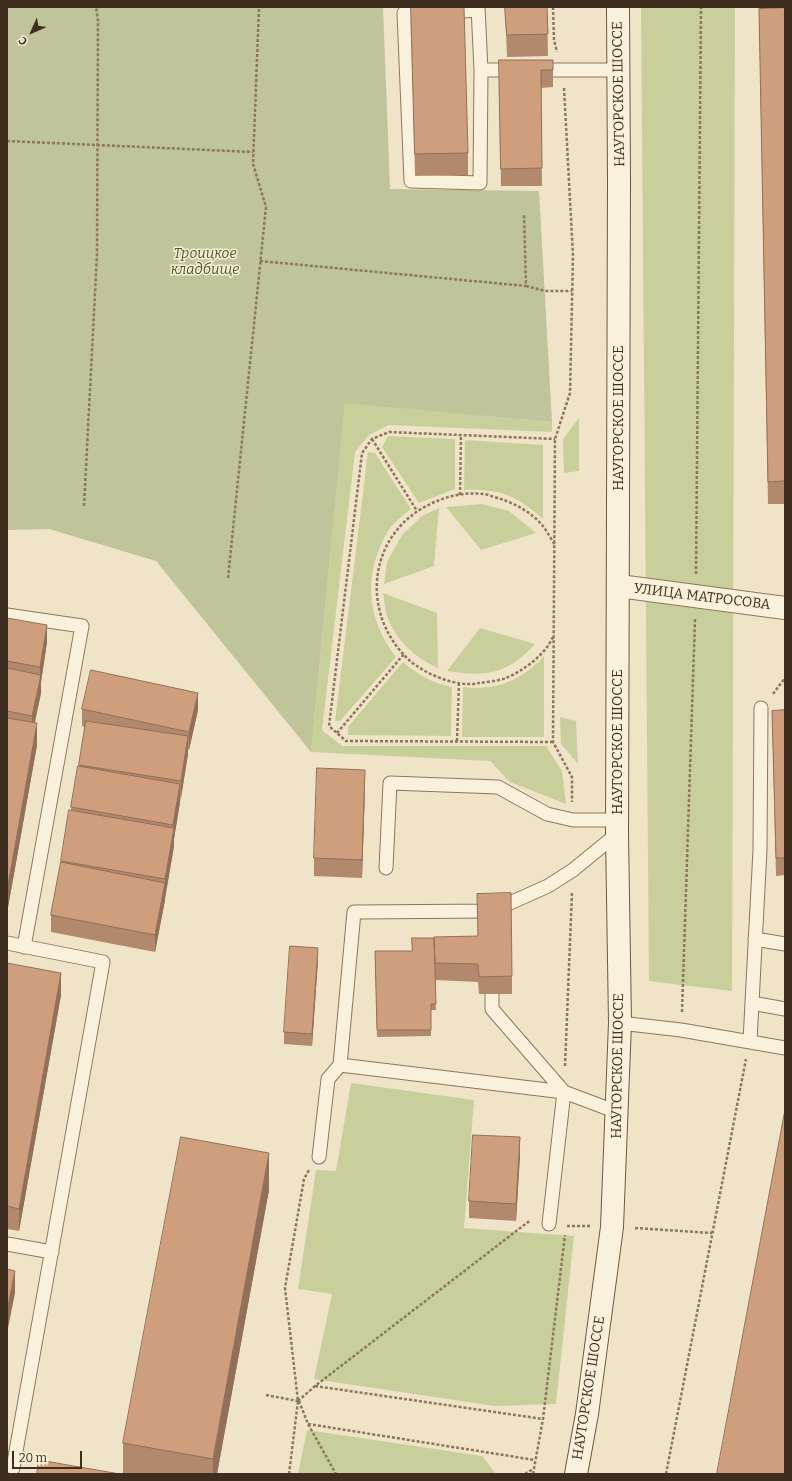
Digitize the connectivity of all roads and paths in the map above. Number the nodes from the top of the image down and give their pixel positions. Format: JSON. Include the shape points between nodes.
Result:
{"nodes":[{"id":1,"x":96,"y":7,"type":"edge"},
{"id":2,"x":259,"y":7,"type":"edge"},
{"id":3,"x":553,"y":7,"type":"edge"},
{"id":4,"x":618,"y":7,"type":"edge"},
{"id":5,"x":701,"y":7,"type":"edge"},
{"id":6,"x":478,"y":9,"type":"edge"},
{"id":7,"x":562,"y":69,"type":"junction"},
{"id":8,"x":481,"y":70,"type":"junction"},
{"id":9,"x":618,"y":70,"type":"junction"},
{"id":10,"x":7,"y":141,"type":"edge"},
{"id":11,"x":97,"y":145,"type":"junction"},
{"id":12,"x":253,"y":152,"type":"junction"},
{"id":13,"x":524,"y":214,"type":"dead end"},
{"id":14,"x":260,"y":261,"type":"junction"},
{"id":15,"x":526,"y":286,"type":"junction"},
{"id":16,"x":572,"y":291,"type":"junction"},
{"id":17,"x":461,"y":435,"type":"junction"},
{"id":18,"x":372,"y":439,"type":"junction"},
{"id":19,"x":555,"y":440,"type":"junction"},
{"id":20,"x":460,"y":495,"type":"junction"},
{"id":21,"x":84,"y":506,"type":"dead end"},
{"id":22,"x":417,"y":511,"type":"junction"},
{"id":23,"x":555,"y":546,"type":"junction"},
{"id":24,"x":228,"y":578,"type":"dead end"},
{"id":25,"x":619,"y":586,"type":"junction"},
{"id":26,"x":696,"y":595,"type":"junction"},
{"id":27,"x":785,"y":608,"type":"edge"},
{"id":28,"x":7,"y":615,"type":"edge"},
{"id":29,"x":554,"y":635,"type":"junction"},
{"id":30,"x":404,"y":654,"type":"junction"},
{"id":31,"x":459,"y":682,"type":"junction"},
{"id":32,"x":761,"y":708,"type":"dead end"},
{"id":33,"x":337,"y":732,"type":"junction"},
{"id":34,"x":457,"y":741,"type":"junction"},
{"id":35,"x":553,"y":742,"type":"junction"},
{"id":36,"x":573,"y":820,"type":"junction"},
{"id":37,"x":618,"y":827,"type":"junction"},
{"id":38,"x":386,"y":868,"type":"dead end"},
{"id":39,"x":573,"y":870,"type":"junction"},
{"id":40,"x":492,"y":911,"type":"junction"},
{"id":41,"x":492,"y":926,"type":"edge"},
{"id":42,"x":755,"y":939,"type":"junction"},
{"id":43,"x":7,"y":943,"type":"edge"},
{"id":44,"x":785,"y":944,"type":"edge"},
{"id":45,"x":24,"y":946,"type":"junction"},
{"id":46,"x":492,"y":964,"type":"edge"},
{"id":47,"x":752,"y":1003,"type":"junction"},
{"id":48,"x":785,"y":1008,"type":"edge"},
{"id":49,"x":620,"y":1023,"type":"junction"},
{"id":50,"x":681,"y":1030,"type":"junction"},
{"id":51,"x":750,"y":1041,"type":"junction"},
{"id":52,"x":785,"y":1048,"type":"edge"},
{"id":53,"x":340,"y":1065,"type":"junction"},
{"id":54,"x":564,"y":1092,"type":"junction"},
{"id":55,"x":618,"y":1112,"type":"junction"},
{"id":56,"x":319,"y":1157,"type":"joint"},
{"id":57,"x":549,"y":1224,"type":"junction"},
{"id":58,"x":566,"y":1226,"type":"junction"},
{"id":59,"x":612,"y":1227,"type":"junction"},
{"id":60,"x":712,"y":1233,"type":"junction"},
{"id":61,"x":7,"y":1244,"type":"edge"},
{"id":62,"x":52,"y":1252,"type":"junction"},
{"id":63,"x":315,"y":1386,"type":"junction"},
{"id":64,"x":266,"y":1395,"type":"dead end"},
{"id":65,"x":298,"y":1401,"type":"junction"},
{"id":66,"x":543,"y":1419,"type":"junction"},
{"id":67,"x":308,"y":1424,"type":"junction"},
{"id":68,"x":535,"y":1460,"type":"junction"},
{"id":69,"x":13,"y":1468,"type":"dead end"},
{"id":70,"x":534,"y":1468,"type":"junction"},
{"id":71,"x":289,"y":1474,"type":"edge"},
{"id":72,"x":336,"y":1474,"type":"edge"},
{"id":73,"x":525,"y":1474,"type":"edge"},
{"id":74,"x":533,"y":1474,"type":"edge"},
{"id":75,"x":576,"y":1474,"type":"edge"},
{"id":76,"x":666,"y":1474,"type":"edge"}],
"edges":[{"from":1,"to":11,"type":"path"},
{"from":2,"to":12,"type":"path"},
{"from":3,"to":7,"type":"path","via":[[554,40]]},
{"from":4,"to":9,"type":"main road","name":"НАУГОРСКОЕ ШОССЕ"},
{"from":5,"to":26,"type":"path"},
{"from":6,"to":8,"type":"lane"},
{"from":6,"to":8,"type":"lane","via":[[404,13],[411,181],[480,183]]},
{"from":7,"to":8,"type":"lane"},
{"from":7,"to":9,"type":"lane"},
{"from":7,"to":16,"type":"path","via":[[573,256]]},
{"from":9,"to":25,"type":"main road","name":"НАУГОРСКОЕ ШОССЕ"},
{"from":10,"to":11,"type":"path"},
{"from":11,"to":12,"type":"path"},
{"from":11,"to":21,"type":"path","via":[[97,254]]},
{"from":12,"to":14,"type":"path","via":[[253,164],[266,207]]},
{"from":13,"to":15,"type":"path"},
{"from":14,"to":15,"type":"path"},
{"from":14,"to":24,"type":"path"},
{"from":15,"to":16,"type":"path","via":[[545,291]]},
{"from":16,"to":19,"type":"path","via":[[570,392]]},
{"from":17,"to":18,"type":"path","via":[[389,432]]},
{"from":17,"to":19,"type":"path"},
{"from":17,"to":20,"type":"path"},
{"from":18,"to":22,"type":"path"},
{"from":18,"to":33,"type":"path","via":[[362,454],[329,726]]},
{"from":19,"to":23,"type":"path"},
{"from":20,"to":22,"type":"path","via":[[451,495]]},
{"from":20,"to":23,"type":"path","via":[[484,494],[515,504],[542,524]]},
{"from":22,"to":30,"type":"path","via":[[396,530],[380,559],[376,592],[382,621],[396,648]]},
{"from":23,"to":29,"type":"path"},
{"from":25,"to":26,"type":"main road","name":"УЛИЦА МАТРОСОВА"},
{"from":25,"to":37,"type":"main road","name":"НАУГОРСКОЕ ШОССЕ"},
{"from":26,"to":27,"type":"main road","name":"УЛИЦА МАТРОСОВА"},
{"from":26,"to":50,"type":"path"},
{"from":28,"to":45,"type":"lane","via":[[82,626]]},
{"from":29,"to":31,"type":"path","via":[[531,664],[505,678],[475,684]]},
{"from":29,"to":35,"type":"path"},
{"from":30,"to":31,"type":"path","via":[[418,668],[446,680]]},
{"from":30,"to":33,"type":"path"},
{"from":31,"to":34,"type":"path"},
{"from":32,"to":42,"type":"lane","via":[[760,850]]},
{"from":33,"to":34,"type":"path","via":[[346,741]]},
{"from":34,"to":35,"type":"path"},
{"from":35,"to":36,"type":"path","via":[[572,777]]},
{"from":36,"to":37,"type":"lane"},
{"from":36,"to":38,"type":"lane","via":[[547,814],[498,787],[390,783]]},
{"from":37,"to":39,"type":"lane"},
{"from":37,"to":49,"type":"main road","name":"НАУГОРСКОЕ ШОССЕ"},
{"from":39,"to":40,"type":"lane","via":[[548,886]]},
{"from":39,"to":54,"type":"path"},
{"from":40,"to":41,"type":"lane"},
{"from":40,"to":53,"type":"lane","via":[[354,912]]},
{"from":42,"to":44,"type":"lane"},
{"from":42,"to":47,"type":"lane"},
{"from":43,"to":45,"type":"lane"},
{"from":45,"to":62,"type":"lane","via":[[103,962]]},
{"from":46,"to":54,"type":"lane","via":[[492,1009]]},
{"from":47,"to":48,"type":"lane"},
{"from":47,"to":51,"type":"lane"},
{"from":49,"to":50,"type":"lane"},
{"from":49,"to":55,"type":"main road","name":"НАУГОРСКОЕ ШОССЕ"},
{"from":50,"to":51,"type":"lane"},
{"from":51,"to":52,"type":"lane"},
{"from":51,"to":60,"type":"path"},
{"from":53,"to":54,"type":"lane"},
{"from":53,"to":56,"type":"lane","via":[[328,1079]]},
{"from":54,"to":55,"type":"lane"},
{"from":54,"to":57,"type":"lane"},
{"from":55,"to":59,"type":"main road","name":"НАУГОРСКОЕ ШОССЕ"},
{"from":56,"to":65,"type":"path","via":[[304,1179],[285,1288]]},
{"from":57,"to":58,"type":"path"},
{"from":57,"to":63,"type":"path","via":[[528,1222]]},
{"from":58,"to":59,"type":"path"},
{"from":58,"to":66,"type":"path"},
{"from":59,"to":60,"type":"path"},
{"from":59,"to":75,"type":"main road","name":"НАУГОРСКОЕ ШОССЕ","via":[[587,1414]]},
{"from":60,"to":76,"type":"path"},
{"from":61,"to":62,"type":"lane"},
{"from":62,"to":69,"type":"lane"},
{"from":63,"to":65,"type":"path"},
{"from":63,"to":66,"type":"path"},
{"from":64,"to":65,"type":"path"},
{"from":65,"to":67,"type":"path"},
{"from":65,"to":71,"type":"path"},
{"from":66,"to":68,"type":"path"},
{"from":67,"to":68,"type":"path"},
{"from":67,"to":72,"type":"path"},
{"from":68,"to":70,"type":"path"},
{"from":70,"to":73,"type":"path"},
{"from":70,"to":74,"type":"path"}]}
